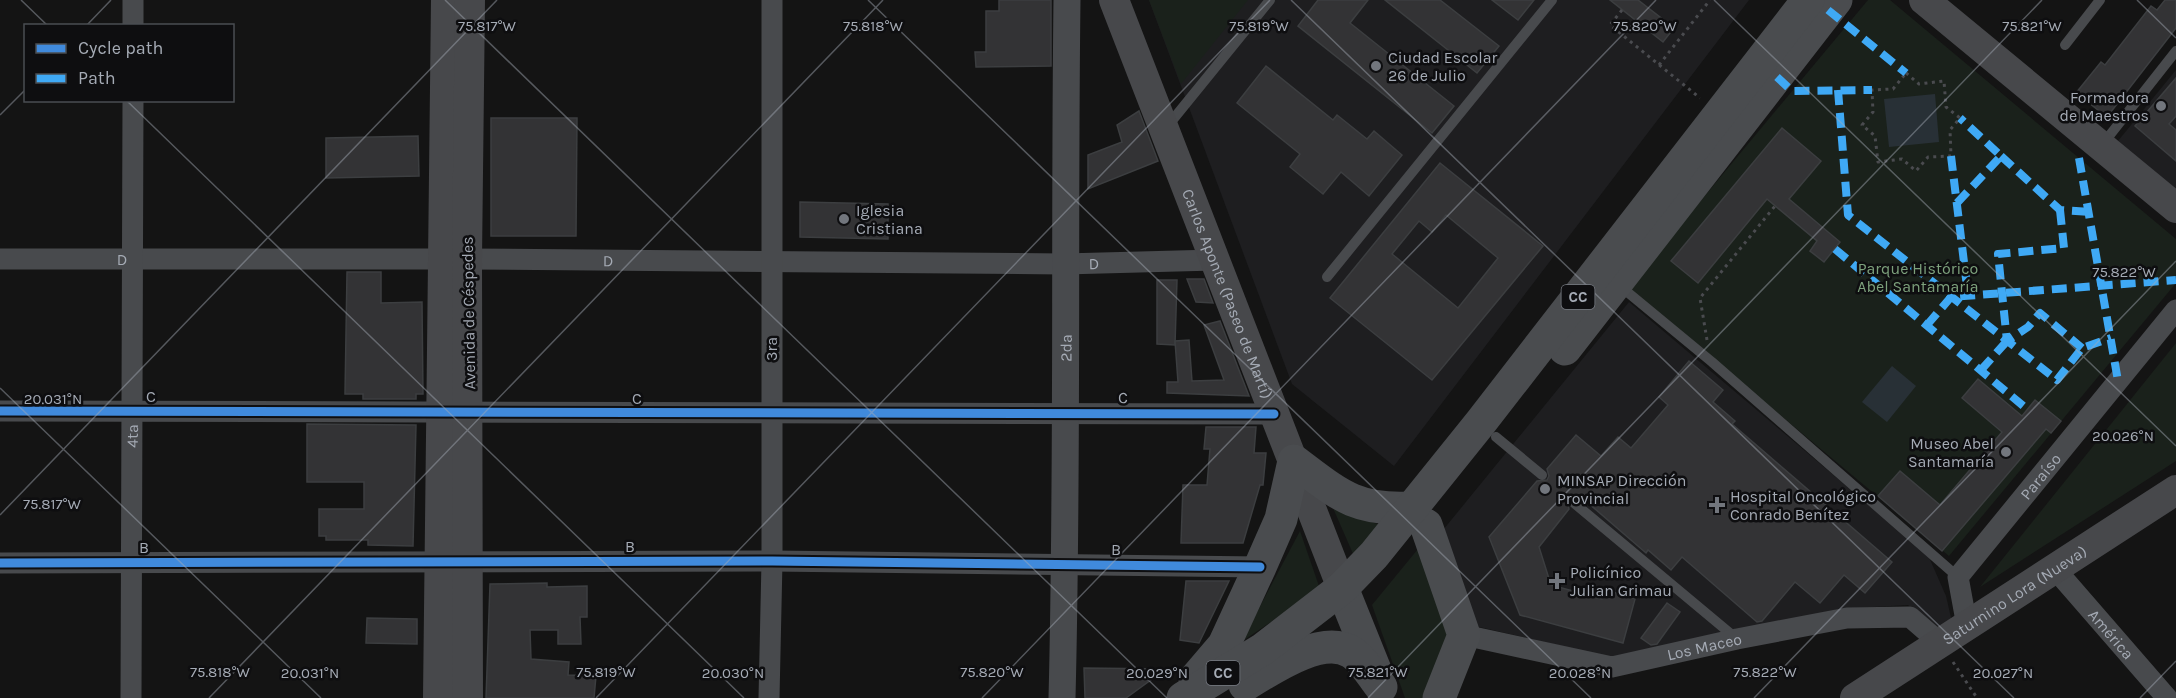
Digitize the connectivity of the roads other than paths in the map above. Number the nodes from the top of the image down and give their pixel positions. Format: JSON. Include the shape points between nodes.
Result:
{"nodes":[{"id":1,"x":133,"y":0,"type":"edge"},
{"id":2,"x":446,"y":0,"type":"edge"},
{"id":3,"x":470,"y":0,"type":"edge"},
{"id":4,"x":772,"y":0,"type":"edge"},
{"id":5,"x":1067,"y":0,"type":"edge"},
{"id":6,"x":1114,"y":0,"type":"edge"},
{"id":7,"x":1270,"y":0,"type":"edge"},
{"id":8,"x":1552,"y":0,"type":"edge"},
{"id":9,"x":1808,"y":0,"type":"edge"},
{"id":10,"x":1836,"y":0,"type":"edge"},
{"id":11,"x":1924,"y":0,"type":"edge"},
{"id":12,"x":2100,"y":0,"type":"edge"},
{"id":13,"x":133,"y":24,"type":"edge"},
{"id":14,"x":2065,"y":45,"type":"dead end"},
{"id":15,"x":2176,"y":51,"type":"edge"},
{"id":16,"x":133,"y":102,"type":"edge"},
{"id":17,"x":1164,"y":130,"type":"junction"},
{"id":18,"x":2102,"y":146,"type":"junction"},
{"id":19,"x":2176,"y":208,"type":"edge"},
{"id":20,"x":0,"y":259,"type":"edge"},
{"id":21,"x":133,"y":259,"type":"junction"},
{"id":22,"x":454,"y":259,"type":"junction"},
{"id":23,"x":1215,"y":260,"type":"junction"},
{"id":24,"x":771,"y":261,"type":"junction"},
{"id":25,"x":1064,"y":264,"type":"junction"},
{"id":26,"x":1327,"y":277,"type":"dead end"},
{"id":27,"x":1618,"y":285,"type":"junction"},
{"id":28,"x":2176,"y":310,"type":"edge"},
{"id":29,"x":0,"y":411,"type":"edge"},
{"id":30,"x":132,"y":411,"type":"junction"},
{"id":31,"x":1065,"y":412,"type":"junction"},
{"id":32,"x":454,"y":413,"type":"junction"},
{"id":33,"x":770,"y":413,"type":"junction"},
{"id":34,"x":1275,"y":414,"type":"junction"},
{"id":35,"x":1496,"y":437,"type":"junction"},
{"id":36,"x":1294,"y":461,"type":"junction"},
{"id":37,"x":1542,"y":475,"type":"dead end"},
{"id":38,"x":2176,"y":490,"type":"edge"},
{"id":39,"x":1574,"y":503,"type":"dead end"},
{"id":40,"x":1418,"y":517,"type":"junction"},
{"id":41,"x":453,"y":561,"type":"junction"},
{"id":42,"x":772,"y":561,"type":"junction"},
{"id":43,"x":132,"y":562,"type":"junction"},
{"id":44,"x":0,"y":563,"type":"edge"},
{"id":45,"x":1065,"y":563,"type":"junction"},
{"id":46,"x":1260,"y":567,"type":"junction"},
{"id":47,"x":2055,"y":569,"type":"junction"},
{"id":48,"x":1958,"y":577,"type":"junction"},
{"id":49,"x":1346,"y":599,"type":"junction"},
{"id":50,"x":1966,"y":626,"type":"junction"},
{"id":51,"x":1464,"y":635,"type":"junction"},
{"id":52,"x":1737,"y":639,"type":"junction"},
{"id":53,"x":1940,"y":643,"type":"junction"},
{"id":54,"x":1281,"y":663,"type":"junction"},
{"id":55,"x":1383,"y":693,"type":"edge"},
{"id":56,"x":131,"y":698,"type":"edge"},
{"id":57,"x":438,"y":698,"type":"edge"},
{"id":58,"x":468,"y":698,"type":"edge"},
{"id":59,"x":769,"y":698,"type":"edge"},
{"id":60,"x":1062,"y":698,"type":"edge"},
{"id":61,"x":1179,"y":698,"type":"edge"},
{"id":62,"x":1184,"y":698,"type":"edge"},
{"id":63,"x":1224,"y":698,"type":"edge"},
{"id":64,"x":1439,"y":698,"type":"edge"},
{"id":65,"x":1855,"y":698,"type":"edge"},
{"id":66,"x":2167,"y":698,"type":"edge"}],
"edges":[{"from":1,"to":13,"type":"street"},
{"from":2,"to":22,"type":"main road","name":"Avenida de Céspedes"},
{"from":3,"to":22,"type":"main road","name":"Avenida de Céspedes"},
{"from":4,"to":24,"type":"street","name":"3ra"},
{"from":5,"to":25,"type":"street","name":"2da"},
{"from":6,"to":17,"type":"main road","name":"Carlos Aponte (Paseo de Martí)"},
{"from":7,"to":17,"type":"lane"},
{"from":8,"to":26,"type":"lane"},
{"from":9,"to":40,"type":"main road","number":"CC","via":[[1481,422]]},
{"from":10,"to":27,"type":"main road","number":"CC"},
{"from":11,"to":18,"type":"main road"},
{"from":12,"to":14,"type":"lane"},
{"from":15,"to":18,"type":"lane"},
{"from":16,"to":21,"type":"street","name":"4ta"},
{"from":17,"to":23,"type":"main road","name":"Carlos Aponte (Paseo de Martí)"},
{"from":18,"to":19,"type":"main road"},
{"from":20,"to":21,"type":"street","name":"D"},
{"from":21,"to":22,"type":"street","name":"D"},
{"from":21,"to":30,"type":"street","name":"4ta"},
{"from":22,"to":24,"type":"street","name":"D"},
{"from":22,"to":32,"type":"main road","name":"Avenida de Céspedes"},
{"from":23,"to":25,"type":"street","name":"D"},
{"from":23,"to":34,"type":"main road","name":"Carlos Aponte (Paseo de Martí)"},
{"from":24,"to":25,"type":"street","name":"D"},
{"from":24,"to":33,"type":"street","name":"3ra"},
{"from":25,"to":31,"type":"street","name":"2da"},
{"from":27,"to":35,"type":"main road","number":"CC"},
{"from":27,"to":48,"type":"lane"},
{"from":28,"to":48,"type":"street","name":"Paraíso"},
{"from":29,"to":30,"type":"street","name":"C"},
{"from":30,"to":32,"type":"street","name":"C"},
{"from":30,"to":43,"type":"street","name":"4ta"},
{"from":31,"to":33,"type":"street","name":"C"},
{"from":31,"to":34,"type":"street","name":"C"},
{"from":31,"to":45,"type":"street","name":"2da"},
{"from":32,"to":33,"type":"street","name":"C"},
{"from":32,"to":41,"type":"main road","name":"Avenida de Céspedes"},
{"from":33,"to":42,"type":"street","name":"3ra"},
{"from":34,"to":36,"type":"main road","name":"Carlos Aponte (Paseo de Martí)"},
{"from":35,"to":37,"type":"lane"},
{"from":35,"to":40,"type":"main road","number":"CC"},
{"from":36,"to":40,"type":"main road","via":[[1343,498]]},
{"from":36,"to":46,"type":"main road","via":[[1281,519]]},
{"from":36,"to":49,"type":"main road","name":"Carlos Aponte (Paseo de Martí)"},
{"from":38,"to":47,"type":"main road","name":"Saturnino Lora (Nueva)"},
{"from":39,"to":52,"type":"lane"},
{"from":40,"to":49,"type":"main road","number":"CC"},
{"from":40,"to":51,"type":"main road"},
{"from":41,"to":42,"type":"street","name":"B"},
{"from":41,"to":43,"type":"street","name":"B"},
{"from":41,"to":57,"type":"main road","name":"Avenida de Céspedes"},
{"from":41,"to":58,"type":"main road","name":"Avenida de Céspedes"},
{"from":42,"to":45,"type":"street","name":"B"},
{"from":42,"to":59,"type":"street","name":"3ra"},
{"from":43,"to":44,"type":"street","name":"B"},
{"from":43,"to":56,"type":"street","name":"4ta"},
{"from":45,"to":46,"type":"street","name":"B"},
{"from":45,"to":60,"type":"street","name":"2da"},
{"from":46,"to":61,"type":"main road","via":[[1224,645]]},
{"from":47,"to":50,"type":"main road","name":"Saturnino Lora (Nueva)"},
{"from":47,"to":66,"type":"street","name":"América"},
{"from":48,"to":50,"type":"street"},
{"from":49,"to":54,"type":"main road","number":"CC"},
{"from":49,"to":55,"type":"main road"},
{"from":49,"to":62,"type":"main road","number":"CC"},
{"from":50,"to":53,"type":"main road","name":"Saturnino Lora (Nueva)"},
{"from":51,"to":52,"type":"street","name":"Los Maceo","via":[[1612,668]]},
{"from":51,"to":64,"type":"main road"},
{"from":52,"to":53,"type":"street","name":"Los Maceo","via":[[1847,618],[1910,617]]},
{"from":53,"to":65,"type":"main road","name":"Saturnino Lora (Nueva)"},
{"from":54,"to":55,"type":"main road","via":[[1310,649],[1344,648],[1354,653]]},
{"from":54,"to":63,"type":"main road","number":"CC"}]}
